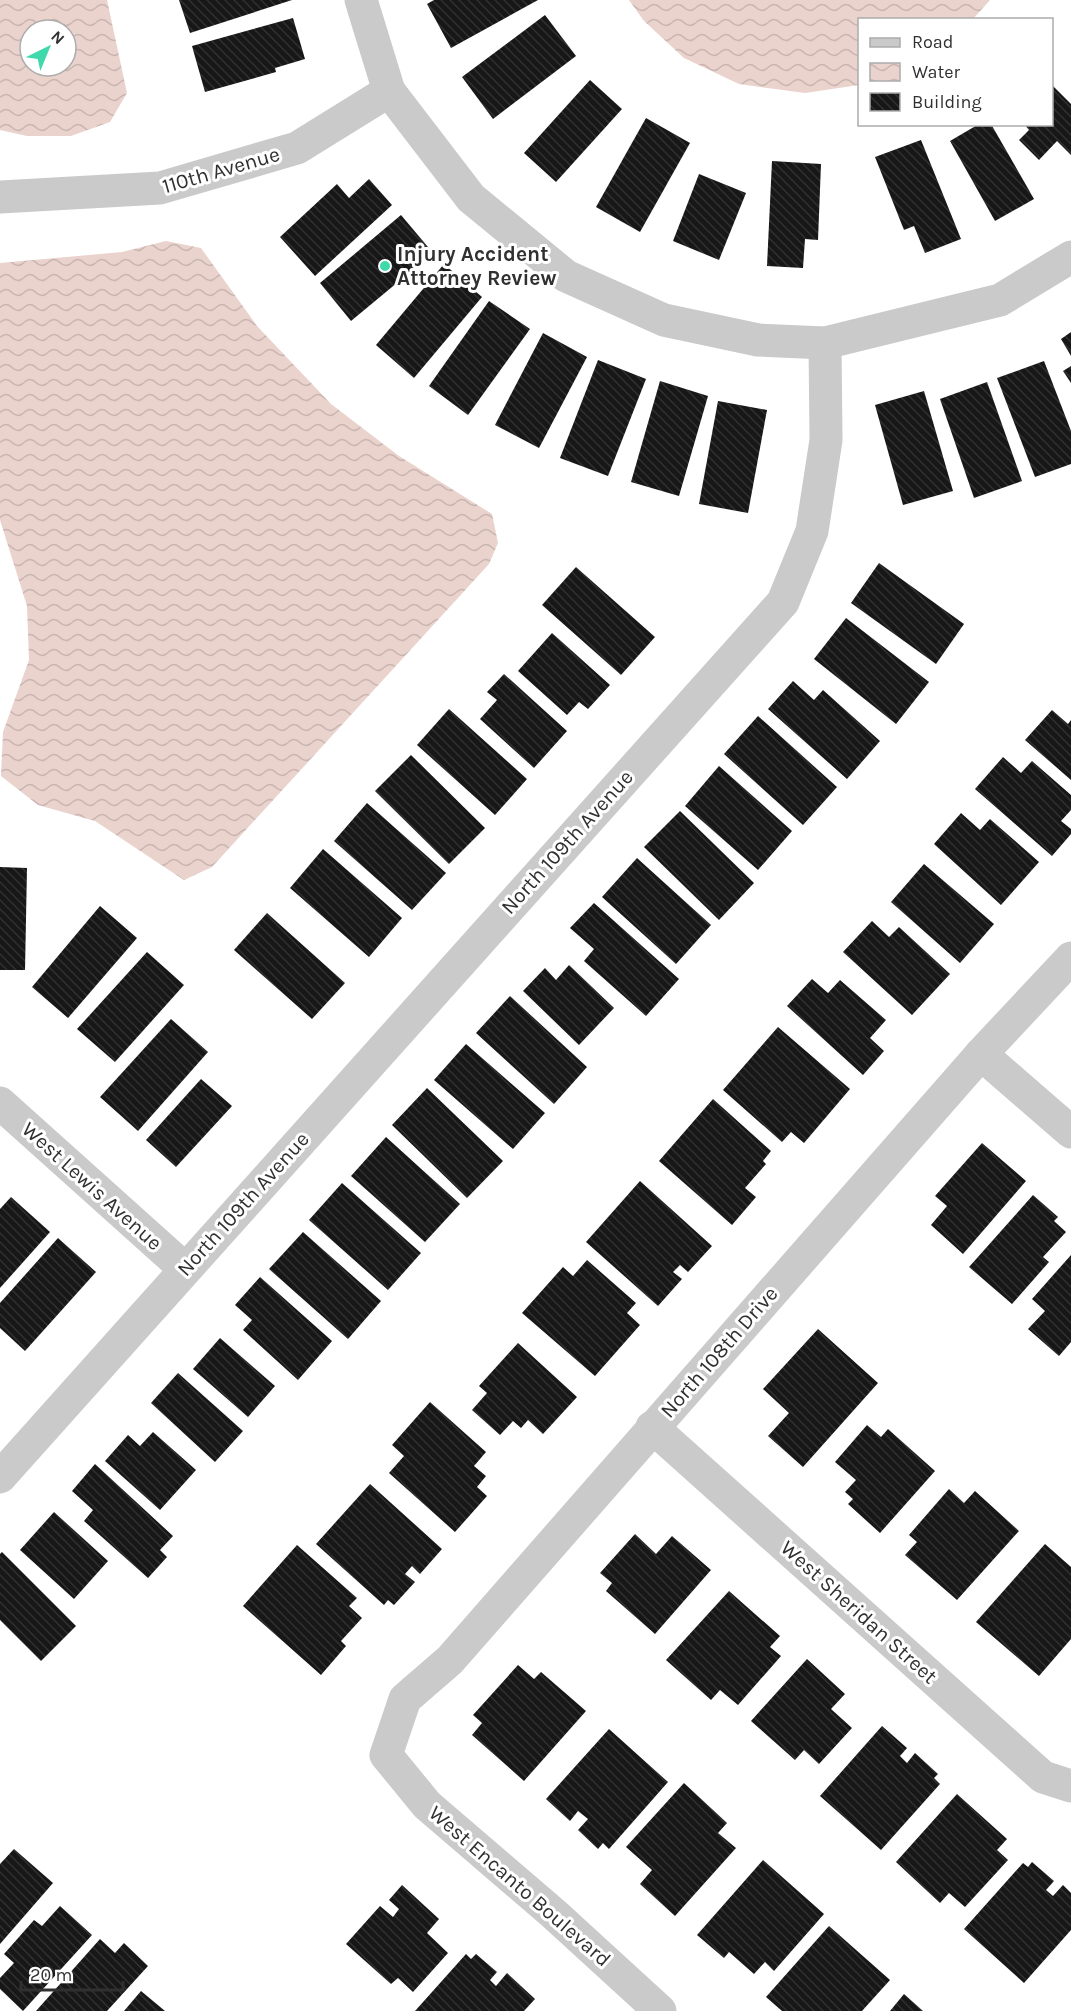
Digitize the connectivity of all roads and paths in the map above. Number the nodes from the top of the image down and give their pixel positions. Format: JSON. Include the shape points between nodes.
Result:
{"nodes":[{"id":1,"x":362,"y":0,"type":"edge"},
{"id":2,"x":389,"y":91,"type":"junction"},
{"id":3,"x":0,"y":197,"type":"edge"},
{"id":4,"x":1071,"y":257,"type":"edge"},
{"id":5,"x":825,"y":342,"type":"junction"},
{"id":6,"x":1071,"y":958,"type":"edge"},
{"id":7,"x":981,"y":1054,"type":"junction"},
{"id":8,"x":0,"y":1103,"type":"edge"},
{"id":9,"x":1071,"y":1132,"type":"edge"},
{"id":10,"x":185,"y":1269,"type":"junction"},
{"id":11,"x":652,"y":1428,"type":"junction"},
{"id":12,"x":0,"y":1477,"type":"edge"},
{"id":13,"x":386,"y":1755,"type":"joint"},
{"id":14,"x":1071,"y":1786,"type":"edge"},
{"id":15,"x":660,"y":2011,"type":"edge"}],
"edges":[{"from":1,"to":2,"type":"street"},
{"from":2,"to":3,"type":"street","name":"110th Avenue","via":[[297,148],[160,188]]},
{"from":2,"to":5,"type":"street","via":[[471,198],[566,276],[664,320],[758,340]]},
{"from":4,"to":5,"type":"street","via":[[1000,300]]},
{"from":5,"to":10,"type":"street","name":"North 109th Avenue","via":[[826,440],[812,531],[783,602]]},
{"from":6,"to":7,"type":"street","name":"North 108th Drive"},
{"from":7,"to":9,"type":"street"},
{"from":7,"to":11,"type":"street","name":"North 108th Drive"},
{"from":8,"to":10,"type":"street","name":"West Lewis Avenue"},
{"from":10,"to":12,"type":"street","name":"North 109th Avenue"},
{"from":11,"to":13,"type":"street","name":"North 108th Drive","via":[[450,1660],[405,1699]]},
{"from":11,"to":14,"type":"street","name":"West Sheridan Street","via":[[1043,1777]]},
{"from":13,"to":15,"type":"street","name":"West Encanto Boulevard","via":[[427,1804]]}]}
